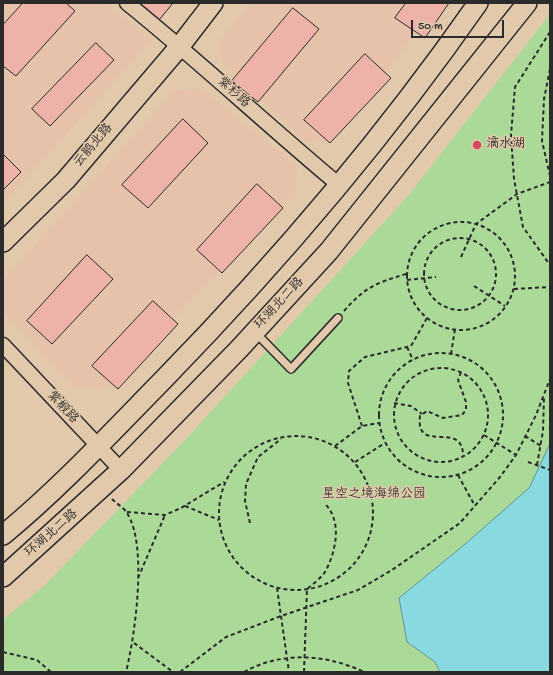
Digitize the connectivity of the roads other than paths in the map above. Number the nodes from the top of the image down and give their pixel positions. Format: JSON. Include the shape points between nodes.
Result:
{"nodes":[{"id":1,"x":127,"y":3,"type":"edge"},
{"id":2,"x":213,"y":3,"type":"edge"},
{"id":3,"x":478,"y":3,"type":"edge"},
{"id":4,"x":527,"y":3,"type":"edge"},
{"id":5,"x":180,"y":46,"type":"junction"},
{"id":6,"x":339,"y":185,"type":"junction"},
{"id":7,"x":3,"y":242,"type":"edge"},
{"id":8,"x":338,"y":318,"type":"road end"},
{"id":9,"x":255,"y":332,"type":"junction"},
{"id":10,"x":3,"y":344,"type":"edge"},
{"id":11,"x":98,"y":447,"type":"junction"},
{"id":12,"x":122,"y":470,"type":"junction"},
{"id":13,"x":3,"y":535,"type":"edge"},
{"id":14,"x":3,"y":577,"type":"edge"}],
"edges":[{"from":1,"to":5,"type":"street","name":"紫杉路"},
{"from":2,"to":5,"type":"main road","name":"云鹃北路"},
{"from":3,"to":6,"type":"main road","via":[[389,123]]},
{"from":4,"to":9,"type":"main road","name":"环湖北二路","via":[[329,251]]},
{"from":5,"to":6,"type":"street","name":"紫杉路"},
{"from":5,"to":7,"type":"main road","name":"云鹃北路","via":[[66,180]]},
{"from":6,"to":11,"type":"main road","via":[[216,326]]},
{"from":8,"to":9,"type":"lane","via":[[291,369]]},
{"from":9,"to":12,"type":"main road","name":"环湖北二路"},
{"from":10,"to":11,"type":"street","name":"紫椴路"},
{"from":11,"to":12,"type":"street","name":"紫椴路"},
{"from":11,"to":13,"type":"main road"},
{"from":12,"to":14,"type":"main road","name":"环湖北二路"}]}
